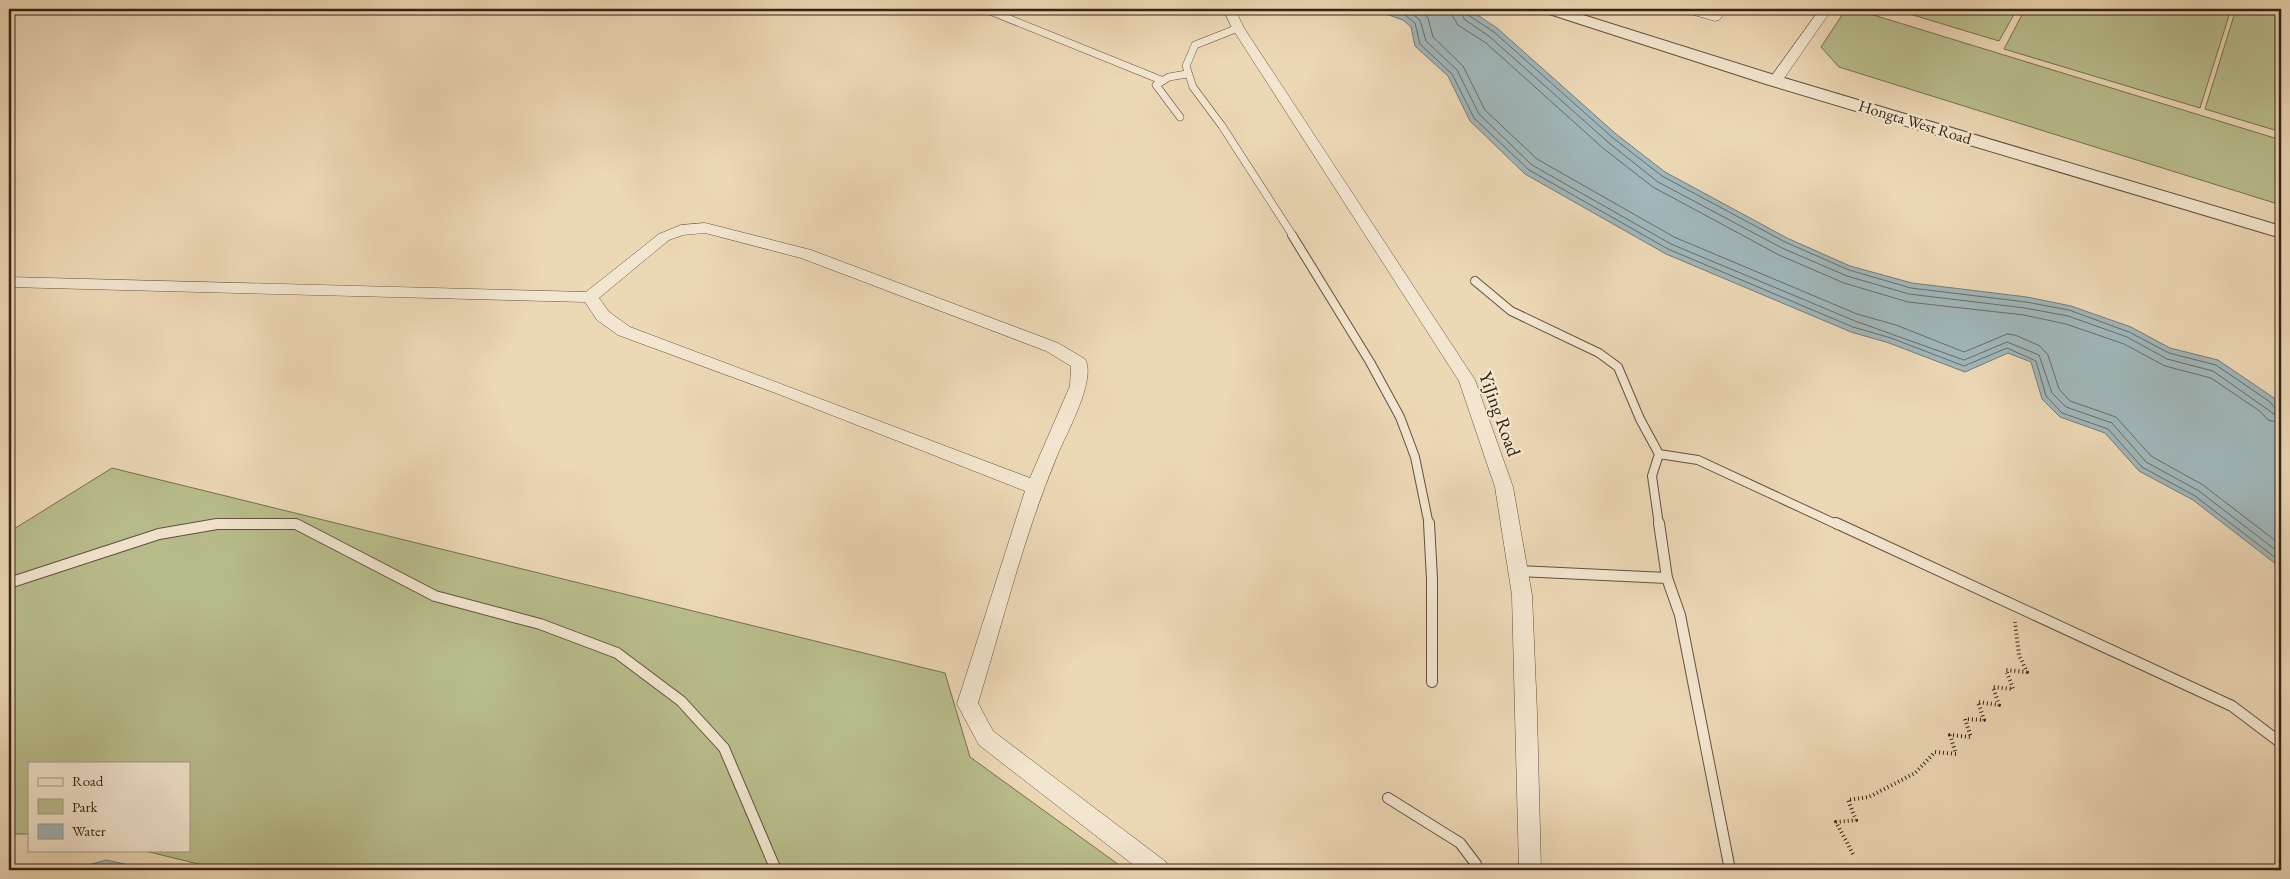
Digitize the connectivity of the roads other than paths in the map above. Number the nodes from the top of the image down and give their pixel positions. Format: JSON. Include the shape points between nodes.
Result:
{"nodes":[{"id":1,"x":985,"y":9,"type":"edge"},
{"id":2,"x":1229,"y":9,"type":"edge"},
{"id":3,"x":1549,"y":9,"type":"edge"},
{"id":4,"x":1688,"y":9,"type":"edge"},
{"id":5,"x":1722,"y":9,"type":"edge"},
{"id":6,"x":1826,"y":9,"type":"edge"},
{"id":7,"x":1238,"y":28,"type":"junction"},
{"id":8,"x":1186,"y":74,"type":"junction"},
{"id":9,"x":1161,"y":80,"type":"junction"},
{"id":10,"x":1776,"y":81,"type":"junction"},
{"id":11,"x":1180,"y":117,"type":"dead end"},
{"id":12,"x":2281,"y":232,"type":"edge"},
{"id":13,"x":1476,"y":281,"type":"dead end"},
{"id":14,"x":9,"y":282,"type":"edge"},
{"id":15,"x":590,"y":297,"type":"junction"},
{"id":16,"x":1659,"y":454,"type":"junction"},
{"id":17,"x":1035,"y":487,"type":"junction"},
{"id":18,"x":1518,"y":571,"type":"junction"},
{"id":19,"x":1667,"y":578,"type":"junction"},
{"id":20,"x":9,"y":583,"type":"edge"},
{"id":21,"x":1432,"y":682,"type":"dead end"},
{"id":22,"x":2281,"y":742,"type":"edge"},
{"id":23,"x":1388,"y":798,"type":"dead end"},
{"id":24,"x":776,"y":870,"type":"edge"},
{"id":25,"x":1158,"y":870,"type":"edge"},
{"id":26,"x":1476,"y":870,"type":"edge"},
{"id":27,"x":1530,"y":870,"type":"edge"},
{"id":28,"x":1730,"y":870,"type":"edge"}],
"edges":[{"from":1,"to":9,"type":"lane"},
{"from":2,"to":7,"type":"street","name":"YiJing Road"},
{"from":3,"to":10,"type":"street","name":"Hongta West Road"},
{"from":4,"to":5,"type":"street","via":[[1715,18]]},
{"from":6,"to":10,"type":"street"},
{"from":7,"to":8,"type":"lane","via":[[1194,44]]},
{"from":7,"to":18,"type":"street","name":"YiJing Road","via":[[1467,380],[1504,487]]},
{"from":8,"to":9,"type":"lane"},
{"from":8,"to":21,"type":"lane","via":[[1335,302],[1410,436],[1422,479],[1431,545]]},
{"from":9,"to":11,"type":"lane","via":[[1156,85]]},
{"from":10,"to":12,"type":"street","name":"Hongta West Road"},
{"from":13,"to":16,"type":"lane","via":[[1511,311],[1599,354],[1618,367]]},
{"from":14,"to":15,"type":"street"},
{"from":15,"to":17,"type":"street","via":[[603,316],[624,331]]},
{"from":15,"to":17,"type":"street","via":[[664,237],[681,230],[705,228],[806,254],[1052,347],[1079,363],[1078,386]]},
{"from":16,"to":19,"type":"lane","via":[[1652,476]]},
{"from":16,"to":22,"type":"lane","via":[[1698,460],[2232,706]]},
{"from":17,"to":25,"type":"street","via":[[967,704],[986,738]]},
{"from":18,"to":19,"type":"lane"},
{"from":18,"to":27,"type":"street","name":"YiJing Road","via":[[1522,596]]},
{"from":19,"to":28,"type":"lane","via":[[1680,615]]},
{"from":20,"to":24,"type":"lane","via":[[160,534],[217,524],[296,524],[435,596],[540,624],[617,653],[681,701],[724,748]]},
{"from":23,"to":26,"type":"lane","via":[[1460,843],[1476,864]]}]}
